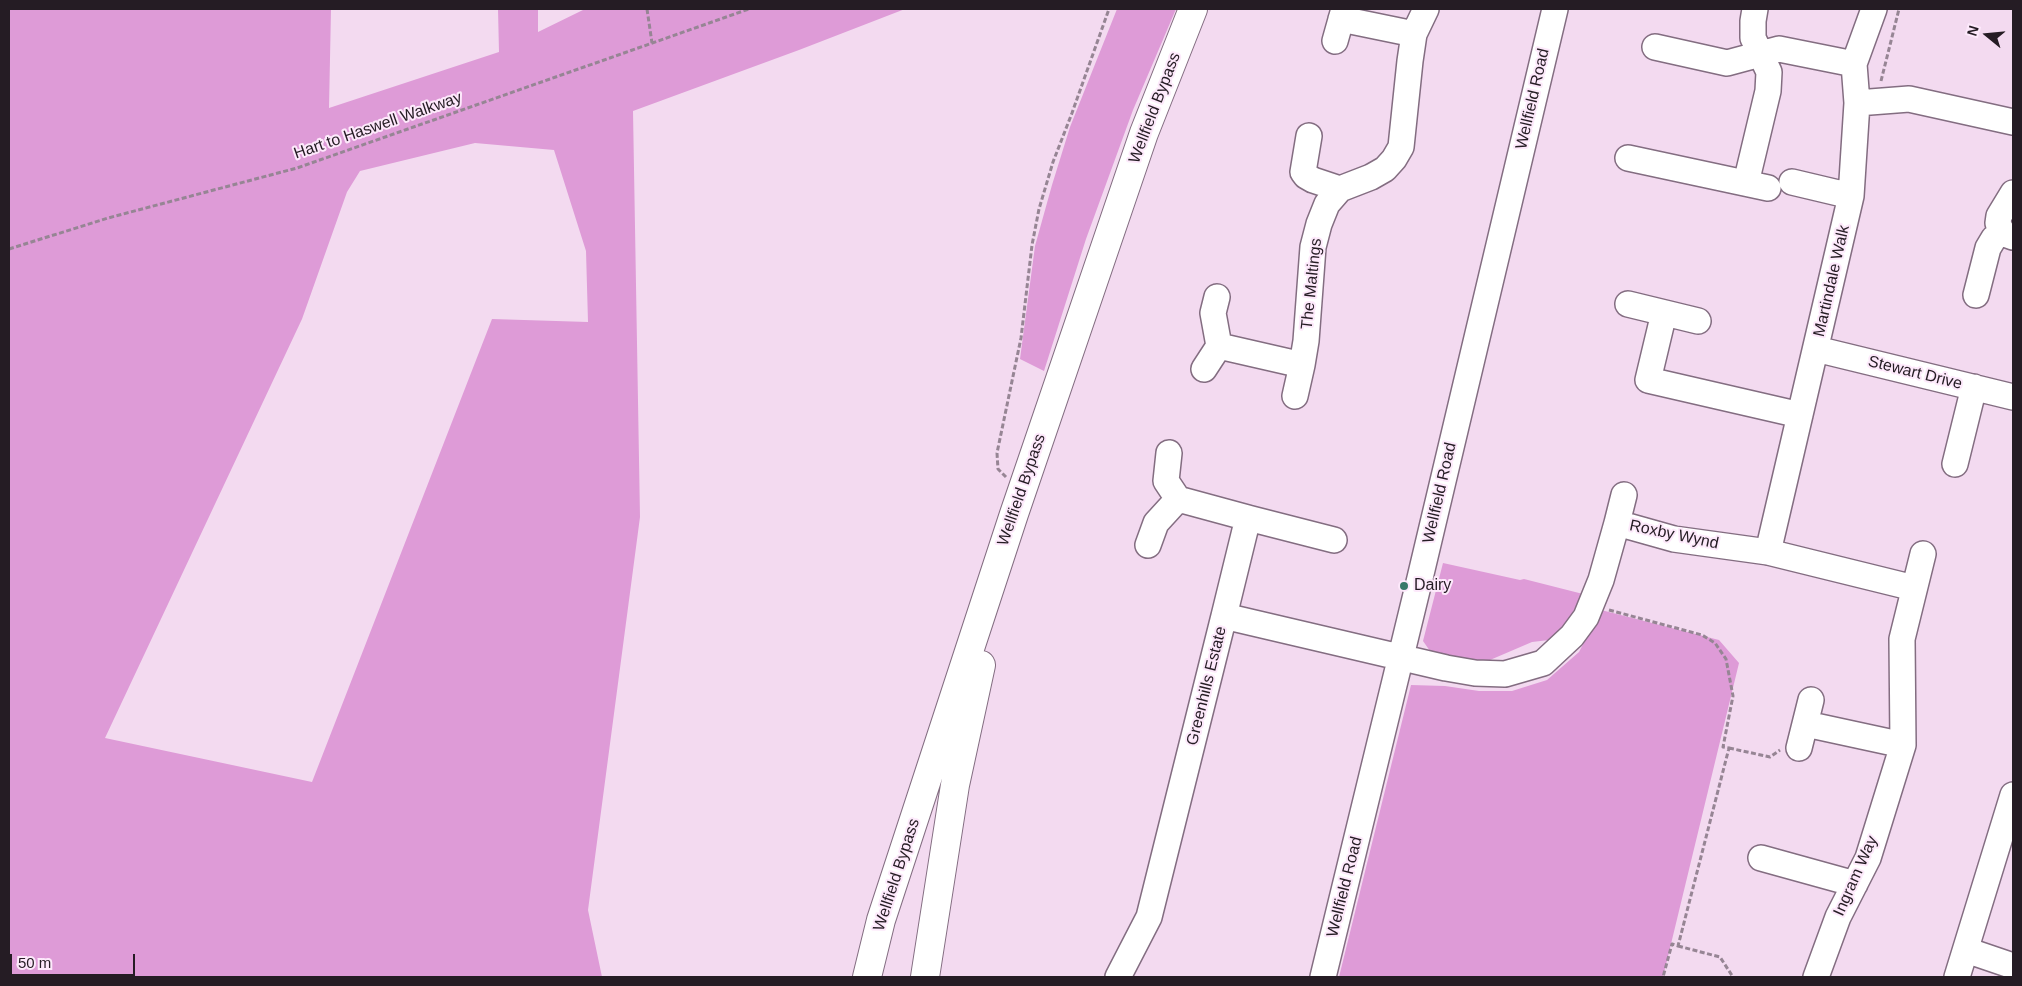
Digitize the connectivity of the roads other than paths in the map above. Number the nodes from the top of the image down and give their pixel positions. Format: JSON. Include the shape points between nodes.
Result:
{"nodes":[{"id":1,"x":1193,"y":9,"type":"edge"},
{"id":2,"x":1426,"y":9,"type":"edge"},
{"id":3,"x":1555,"y":9,"type":"edge"},
{"id":4,"x":1755,"y":9,"type":"edge"},
{"id":5,"x":1874,"y":9,"type":"edge"},
{"id":6,"x":1340,"y":23,"type":"edge"},
{"id":7,"x":1414,"y":34,"type":"junction"},
{"id":8,"x":1655,"y":47,"type":"dead end"},
{"id":9,"x":1762,"y":54,"type":"junction"},
{"id":10,"x":1854,"y":64,"type":"junction"},
{"id":11,"x":1857,"y":103,"type":"junction"},
{"id":12,"x":2013,"y":122,"type":"edge"},
{"id":13,"x":1309,"y":136,"type":"dead end"},
{"id":14,"x":1628,"y":158,"type":"dead end"},
{"id":15,"x":1792,"y":182,"type":"dead end"},
{"id":16,"x":1340,"y":190,"type":"junction"},
{"id":17,"x":2013,"y":193,"type":"edge"},
{"id":18,"x":1851,"y":196,"type":"junction"},
{"id":19,"x":2008,"y":235,"type":"edge"},
{"id":20,"x":1976,"y":295,"type":"dead end"},
{"id":21,"x":1628,"y":304,"type":"dead end"},
{"id":22,"x":1216,"y":309,"type":"dead end"},
{"id":23,"x":1664,"y":313,"type":"junction"},
{"id":24,"x":1698,"y":321,"type":"dead end"},
{"id":25,"x":1219,"y":346,"type":"junction"},
{"id":26,"x":1816,"y":349,"type":"junction"},
{"id":27,"x":1302,"y":365,"type":"junction"},
{"id":28,"x":1204,"y":369,"type":"dead end"},
{"id":29,"x":1974,"y":387,"type":"junction"},
{"id":30,"x":1295,"y":396,"type":"dead end"},
{"id":31,"x":2013,"y":397,"type":"edge"},
{"id":32,"x":1800,"y":415,"type":"junction"},
{"id":33,"x":1169,"y":453,"type":"dead end"},
{"id":34,"x":1955,"y":464,"type":"dead end"},
{"id":35,"x":1624,"y":495,"type":"dead end"},
{"id":36,"x":1178,"y":499,"type":"junction"},
{"id":37,"x":1014,"y":514,"type":"junction"},
{"id":38,"x":1248,"y":518,"type":"junction"},
{"id":39,"x":1617,"y":523,"type":"junction"},
{"id":40,"x":1334,"y":540,"type":"dead end"},
{"id":41,"x":1148,"y":546,"type":"dead end"},
{"id":42,"x":1768,"y":552,"type":"junction"},
{"id":43,"x":1923,"y":554,"type":"dead end"},
{"id":44,"x":1914,"y":588,"type":"junction"},
{"id":45,"x":1224,"y":616,"type":"junction"},
{"id":46,"x":1401,"y":658,"type":"junction"},
{"id":47,"x":1903,"y":745,"type":"junction"},
{"id":48,"x":1799,"y":748,"type":"road end"},
{"id":49,"x":2013,"y":795,"type":"edge"},
{"id":50,"x":1761,"y":858,"type":"dead end"},
{"id":51,"x":1855,"y":884,"type":"junction"},
{"id":52,"x":1966,"y":950,"type":"junction"},
{"id":53,"x":2013,"y":966,"type":"edge"},
{"id":54,"x":867,"y":977,"type":"edge"},
{"id":55,"x":924,"y":977,"type":"edge"},
{"id":56,"x":1118,"y":977,"type":"edge"},
{"id":57,"x":1323,"y":977,"type":"edge"},
{"id":58,"x":1816,"y":977,"type":"edge"},
{"id":59,"x":1957,"y":977,"type":"edge"}],
"edges":[{"from":1,"to":37,"type":"main road","name":"Wellfield Bypass","via":[[1144,133]]},
{"from":2,"to":7,"type":"street","name":"The Maltings"},
{"from":3,"to":46,"type":"street","name":"Wellfield Road"},
{"from":4,"to":9,"type":"street","via":[[1753,38]]},
{"from":5,"to":10,"type":"street","name":"Martindale Walk"},
{"from":6,"to":7,"type":"street"},
{"from":7,"to":16,"type":"street","name":"The Maltings","via":[[1401,147],[1385,169]]},
{"from":8,"to":9,"type":"street","via":[[1727,63]]},
{"from":9,"to":10,"type":"street","via":[[1779,49]]},
{"from":9,"to":14,"type":"street","via":[[1769,72],[1757,185]]},
{"from":10,"to":11,"type":"street","name":"Martindale Walk"},
{"from":11,"to":12,"type":"street","via":[[1909,99]]},
{"from":11,"to":18,"type":"street","name":"Martindale Walk"},
{"from":13,"to":16,"type":"street","via":[[1303,172],[1313,180]]},
{"from":15,"to":18,"type":"street"},
{"from":16,"to":27,"type":"street","name":"The Maltings","via":[[1327,204],[1313,247]]},
{"from":17,"to":19,"type":"street","via":[[1998,223]]},
{"from":18,"to":26,"type":"street","name":"Martindale Walk"},
{"from":19,"to":20,"type":"street","via":[[1994,238],[1988,248]]},
{"from":21,"to":23,"type":"street"},
{"from":22,"to":25,"type":"street"},
{"from":23,"to":24,"type":"street"},
{"from":23,"to":32,"type":"street","via":[[1648,380]]},
{"from":25,"to":27,"type":"street"},
{"from":25,"to":28,"type":"street"},
{"from":26,"to":29,"type":"street","name":"Stewart Drive"},
{"from":26,"to":32,"type":"street","name":"Martindale Walk"},
{"from":27,"to":30,"type":"street","name":"The Maltings"},
{"from":29,"to":31,"type":"street","name":"Stewart Drive"},
{"from":29,"to":34,"type":"street"},
{"from":32,"to":42,"type":"street","name":"Martindale Walk"},
{"from":33,"to":36,"type":"street","via":[[1166,481]]},
{"from":35,"to":39,"type":"street"},
{"from":36,"to":38,"type":"street"},
{"from":36,"to":41,"type":"street","via":[[1156,523]]},
{"from":37,"to":54,"type":"main road","name":"Wellfield Bypass","via":[[884,911]]},
{"from":37,"to":55,"type":"main road","via":[[955,784]]},
{"from":38,"to":40,"type":"street"},
{"from":38,"to":45,"type":"street"},
{"from":39,"to":42,"type":"street","name":"Roxby Wynd","via":[[1674,539]]},
{"from":39,"to":46,"type":"street","name":"Roxby Wynd","via":[[1601,580],[1586,617],[1572,636],[1542,663],[1505,674],[1474,673]]},
{"from":42,"to":44,"type":"street","name":"Roxby Wynd"},
{"from":43,"to":44,"type":"street","name":"Ingram Way"},
{"from":44,"to":47,"type":"street","name":"Ingram Way","via":[[1902,639]]},
{"from":45,"to":46,"type":"street","name":"Greenhills Estate"},
{"from":45,"to":56,"type":"street","name":"Greenhills Estate","via":[[1149,917]]},
{"from":46,"to":57,"type":"street","name":"Wellfield Road"},
{"from":47,"to":48,"type":"street","via":[[1808,712]]},
{"from":47,"to":51,"type":"street","name":"Ingram Way","via":[[1868,858]]},
{"from":49,"to":52,"type":"street"},
{"from":50,"to":51,"type":"street"},
{"from":51,"to":58,"type":"street","name":"Ingram Way","via":[[1838,917]]},
{"from":52,"to":53,"type":"street"},
{"from":52,"to":59,"type":"street"}]}
